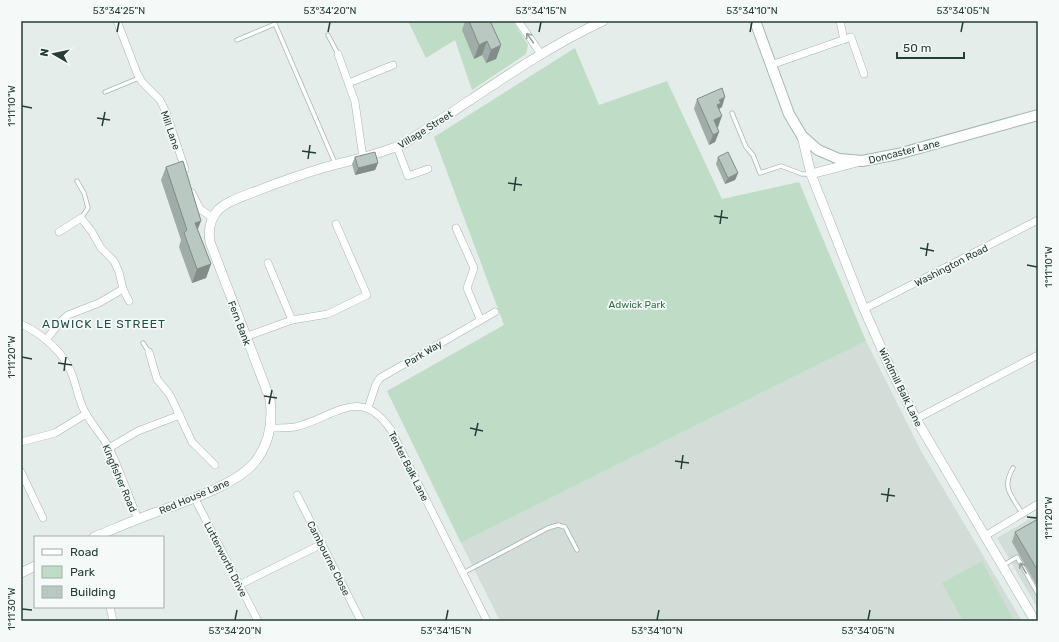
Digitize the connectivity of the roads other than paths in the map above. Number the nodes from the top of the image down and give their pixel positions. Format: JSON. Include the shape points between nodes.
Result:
{"nodes":[{"id":1,"x":117,"y":21,"type":"edge"},
{"id":2,"x":518,"y":21,"type":"edge"},
{"id":3,"x":603,"y":21,"type":"edge"},
{"id":4,"x":755,"y":21,"type":"edge"},
{"id":5,"x":840,"y":21,"type":"edge"},
{"id":6,"x":328,"y":35,"type":"dead end"},
{"id":7,"x":237,"y":40,"type":"dead end"},
{"id":8,"x":844,"y":40,"type":"junction"},
{"id":9,"x":338,"y":54,"type":"joint"},
{"id":10,"x":541,"y":54,"type":"junction"},
{"id":11,"x":393,"y":65,"type":"dead end"},
{"id":12,"x":771,"y":65,"type":"junction"},
{"id":13,"x":864,"y":74,"type":"dead end"},
{"id":14,"x":139,"y":78,"type":"junction"},
{"id":15,"x":349,"y":83,"type":"junction"},
{"id":16,"x":105,"y":92,"type":"dead end"},
{"id":17,"x":732,"y":113,"type":"dead end"},
{"id":18,"x":1038,"y":115,"type":"edge"},
{"id":19,"x":802,"y":136,"type":"junction"},
{"id":20,"x":397,"y":147,"type":"junction"},
{"id":21,"x":363,"y":158,"type":"junction"},
{"id":22,"x":862,"y":162,"type":"junction"},
{"id":23,"x":336,"y":165,"type":"junction"},
{"id":24,"x":428,"y":169,"type":"dead end"},
{"id":25,"x":811,"y":174,"type":"junction"},
{"id":26,"x":77,"y":181,"type":"dead end"},
{"id":27,"x":81,"y":218,"type":"junction"},
{"id":28,"x":213,"y":218,"type":"junction"},
{"id":29,"x":1038,"y":220,"type":"edge"},
{"id":30,"x":336,"y":224,"type":"dead end"},
{"id":31,"x":456,"y":228,"type":"dead end"},
{"id":32,"x":59,"y":232,"type":"dead end"},
{"id":33,"x":268,"y":263,"type":"dead end"},
{"id":34,"x":123,"y":289,"type":"junction"},
{"id":35,"x":129,"y":301,"type":"dead end"},
{"id":36,"x":864,"y":309,"type":"junction"},
{"id":37,"x":495,"y":312,"type":"dead end"},
{"id":38,"x":480,"y":319,"type":"junction"},
{"id":39,"x":292,"y":320,"type":"junction"},
{"id":40,"x":21,"y":324,"type":"edge"},
{"id":41,"x":245,"y":337,"type":"junction"},
{"id":42,"x":46,"y":340,"type":"junction"},
{"id":43,"x":143,"y":343,"type":"dead end"},
{"id":44,"x":149,"y":352,"type":"joint"},
{"id":45,"x":1038,"y":355,"type":"edge"},
{"id":46,"x":368,"y":408,"type":"junction"},
{"id":47,"x":86,"y":414,"type":"junction"},
{"id":48,"x":180,"y":415,"type":"junction"},
{"id":49,"x":916,"y":419,"type":"junction"},
{"id":50,"x":271,"y":428,"type":"junction"},
{"id":51,"x":21,"y":442,"type":"edge"},
{"id":52,"x":109,"y":448,"type":"junction"},
{"id":53,"x":215,"y":465,"type":"dead end"},
{"id":54,"x":1013,"y":468,"type":"dead end"},
{"id":55,"x":21,"y":472,"type":"edge"},
{"id":56,"x":24,"y":488,"type":"edge"},
{"id":57,"x":297,"y":495,"type":"dead end"},
{"id":58,"x":194,"y":497,"type":"junction"},
{"id":59,"x":1038,"y":504,"type":"edge"},
{"id":60,"x":1022,"y":514,"type":"junction"},
{"id":61,"x":43,"y":518,"type":"dead end"},
{"id":62,"x":138,"y":519,"type":"junction"},
{"id":63,"x":96,"y":536,"type":"edge"},
{"id":64,"x":985,"y":536,"type":"junction"},
{"id":65,"x":322,"y":544,"type":"junction"},
{"id":66,"x":577,"y":550,"type":"dead end"},
{"id":67,"x":34,"y":566,"type":"edge"},
{"id":68,"x":1002,"y":566,"type":"junction"},
{"id":69,"x":21,"y":573,"type":"edge"},
{"id":70,"x":463,"y":573,"type":"junction"},
{"id":71,"x":239,"y":585,"type":"junction"},
{"id":72,"x":1038,"y":594,"type":"edge"},
{"id":73,"x":110,"y":608,"type":"edge"},
{"id":74,"x":1035,"y":617,"type":"edge"},
{"id":75,"x":113,"y":621,"type":"edge"},
{"id":76,"x":257,"y":621,"type":"edge"},
{"id":77,"x":361,"y":621,"type":"edge"},
{"id":78,"x":487,"y":621,"type":"edge"}],
"edges":[{"from":1,"to":14,"type":"street","name":"Mill Lane"},
{"from":10,"to":2,"type":"street","one_way":true},
{"from":3,"to":10,"type":"street","name":"Village Street","via":[[578,32]]},
{"from":4,"to":12,"type":"main road","name":"Doncaster Lane"},
{"from":5,"to":8,"type":"street"},
{"from":6,"to":9,"type":"lane"},
{"from":7,"to":23,"type":"lane","via":[[275,24]]},
{"from":8,"to":12,"type":"street"},
{"from":8,"to":13,"type":"street","via":[[851,38]]},
{"from":9,"to":15,"type":"street"},
{"from":10,"to":20,"type":"street","name":"Village Street"},
{"from":11,"to":15,"type":"street"},
{"from":12,"to":19,"type":"main road","name":"Doncaster Lane","via":[[790,114]]},
{"from":14,"to":16,"type":"lane"},
{"from":14,"to":28,"type":"street","name":"Mill Lane","via":[[160,100],[166,112],[180,165],[195,201],[200,209]]},
{"from":15,"to":21,"type":"street","via":[[357,111]]},
{"from":17,"to":25,"type":"lane","via":[[760,173],[781,166],[802,174]]},
{"from":18,"to":22,"type":"main road","name":"Doncaster Lane"},
{"from":19,"to":22,"type":"main road","name":"Doncaster Lane","via":[[818,150],[840,159]]},
{"from":19,"to":25,"type":"street","name":"Windmill Balk Lane"},
{"from":20,"to":21,"type":"street","name":"Village Street"},
{"from":20,"to":24,"type":"street","via":[[408,176]]},
{"from":21,"to":23,"type":"street","name":"Village Street"},
{"from":22,"to":25,"type":"street"},
{"from":23,"to":28,"type":"street","name":"Village Street","via":[[240,198],[221,207]]},
{"from":25,"to":36,"type":"street","name":"Windmill Balk Lane"},
{"from":26,"to":27,"type":"lane","via":[[84,192],[88,208]]},
{"from":27,"to":32,"type":"street"},
{"from":27,"to":34,"type":"street","via":[[101,248],[114,261]]},
{"from":28,"to":41,"type":"street","name":"Fern Bank","via":[[209,232],[210,242]]},
{"from":29,"to":36,"type":"street","name":"Washington Road"},
{"from":30,"to":39,"type":"street","via":[[367,295],[328,314]]},
{"from":31,"to":38,"type":"street","via":[[474,268],[467,288]]},
{"from":33,"to":39,"type":"street"},
{"from":34,"to":35,"type":"street"},
{"from":34,"to":42,"type":"street","via":[[99,303],[68,315]]},
{"from":36,"to":49,"type":"street","name":"Windmill Balk Lane"},
{"from":37,"to":38,"type":"street","name":"Park Way"},
{"from":38,"to":46,"type":"street","name":"Park Way","via":[[380,378]]},
{"from":39,"to":41,"type":"street"},
{"from":40,"to":42,"type":"street","name":"Kingfisher Road"},
{"from":41,"to":50,"type":"street","name":"Fern Bank","via":[[270,399]]},
{"from":42,"to":47,"type":"street","name":"Kingfisher Road","via":[[59,352],[67,365]]},
{"from":43,"to":44,"type":"lane"},
{"from":44,"to":48,"type":"street","via":[[157,379],[170,395]]},
{"from":45,"to":49,"type":"street"},
{"from":46,"to":50,"type":"street","via":[[348,406],[296,426]]},
{"from":46,"to":70,"type":"street","name":"Tenter Balk Lane","via":[[383,419],[391,430]]},
{"from":47,"to":51,"type":"street","via":[[55,433]]},
{"from":47,"to":52,"type":"street","name":"Kingfisher Road"},
{"from":48,"to":52,"type":"street","via":[[138,431]]},
{"from":48,"to":53,"type":"street","via":[[192,442]]},
{"from":49,"to":64,"type":"street","name":"Windmill Balk Lane"},
{"from":50,"to":58,"type":"street","name":"Red House Lane","via":[[261,453],[244,472]]},
{"from":52,"to":62,"type":"street","name":"Kingfisher Road"},
{"from":54,"to":60,"type":"lane","via":[[1008,477],[1007,488]]},
{"from":55,"to":56,"type":"street"},
{"from":56,"to":61,"type":"street"},
{"from":57,"to":65,"type":"street","name":"Cambourne Close"},
{"from":58,"to":62,"type":"street","name":"Red House Lane"},
{"from":58,"to":71,"type":"street","name":"Lutterworth Drive"},
{"from":59,"to":60,"type":"street"},
{"from":60,"to":64,"type":"street"},
{"from":62,"to":63,"type":"street","name":"Red House Lane"},
{"from":64,"to":68,"type":"street","name":"Windmill Balk Lane"},
{"from":65,"to":71,"type":"street"},
{"from":65,"to":77,"type":"street","name":"Cambourne Close"},
{"from":66,"to":70,"type":"lane","via":[[565,527],[558,525]]},
{"from":67,"to":69,"type":"street"},
{"from":72,"to":68,"type":"lane","one_way":true,"via":[[1017,557]]},
{"from":68,"to":74,"type":"street","name":"Windmill Balk Lane"},
{"from":70,"to":78,"type":"street","name":"Tenter Balk Lane"},
{"from":71,"to":76,"type":"street","name":"Lutterworth Drive"},
{"from":73,"to":75,"type":"street"}]}
